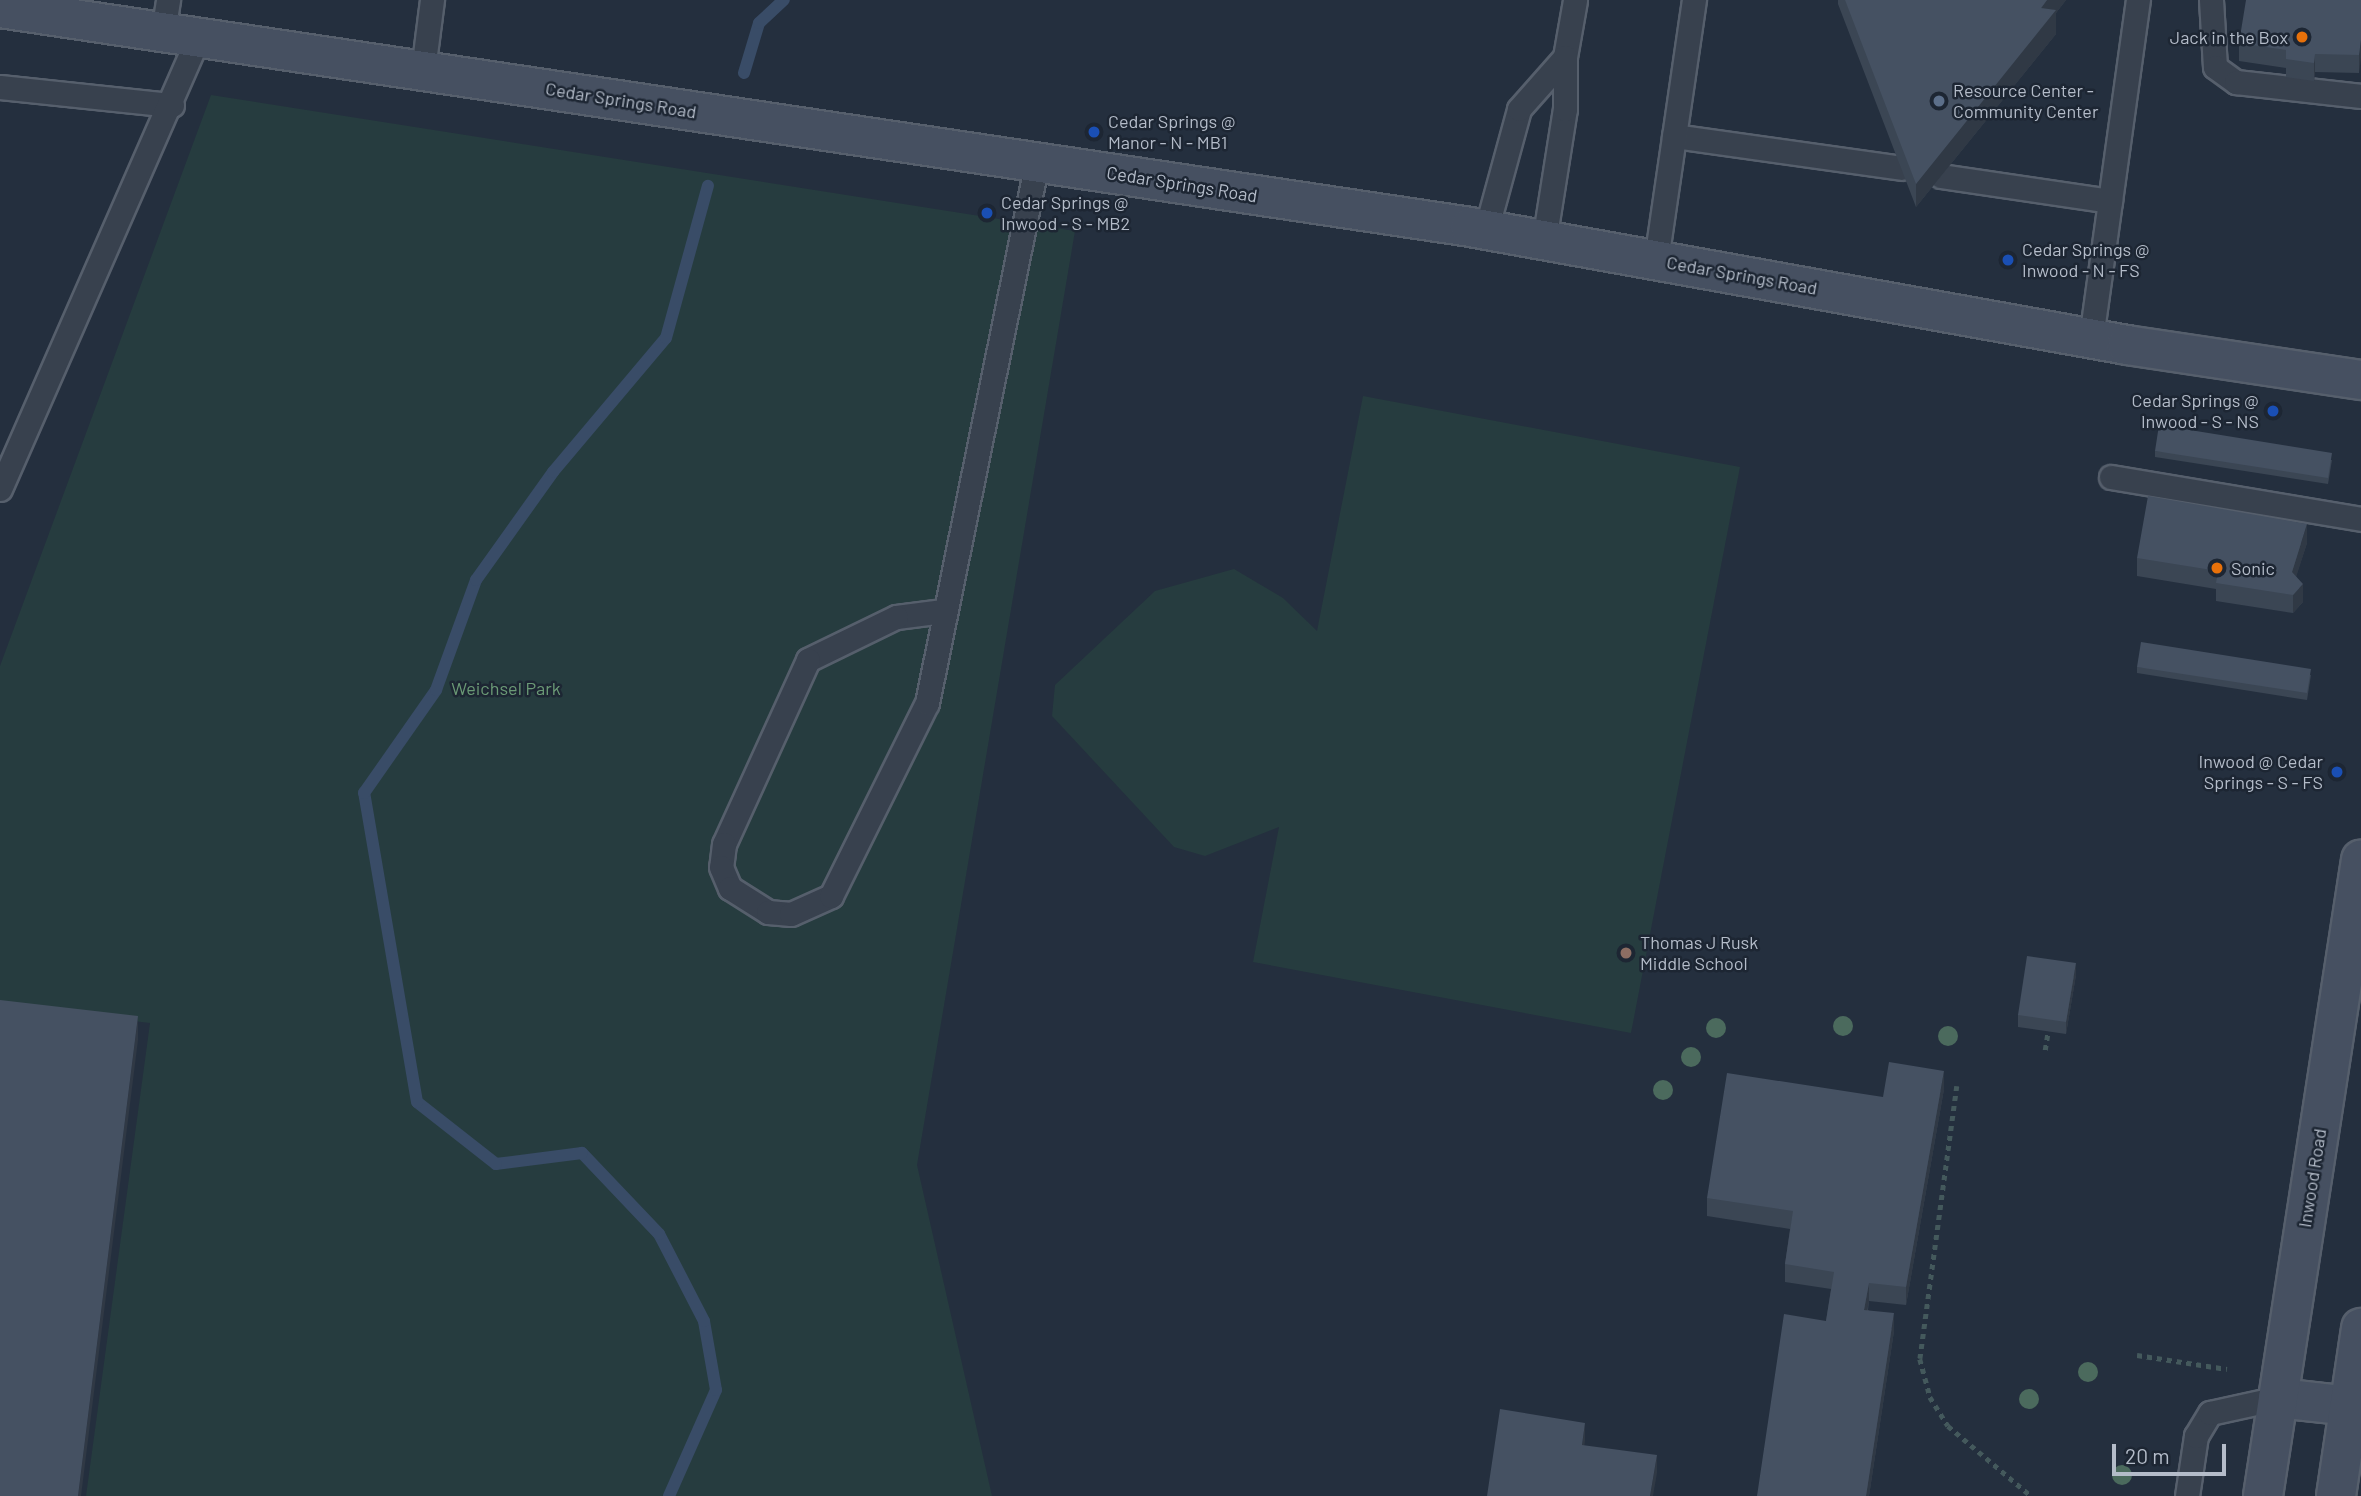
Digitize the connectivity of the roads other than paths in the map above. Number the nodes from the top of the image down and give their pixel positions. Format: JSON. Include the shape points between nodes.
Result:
{"nodes":[{"id":1,"x":432,"y":0,"type":"edge"},
{"id":2,"x":1575,"y":0,"type":"edge"},
{"id":3,"x":1694,"y":0,"type":"edge"},
{"id":4,"x":2138,"y":0,"type":"edge"},
{"id":5,"x":2211,"y":0,"type":"edge"},
{"id":6,"x":0,"y":8,"type":"edge"},
{"id":7,"x":176,"y":23,"type":"edge"},
{"id":8,"x":1565,"y":57,"type":"junction"},
{"id":9,"x":423,"y":70,"type":"junction"},
{"id":10,"x":0,"y":87,"type":"edge"},
{"id":11,"x":2361,"y":96,"type":"edge"},
{"id":12,"x":172,"y":105,"type":"junction"},
{"id":13,"x":1674,"y":136,"type":"junction"},
{"id":14,"x":1037,"y":162,"type":"junction"},
{"id":15,"x":1901,"y":168,"type":"edge"},
{"id":16,"x":1941,"y":176,"type":"edge"},
{"id":17,"x":2110,"y":201,"type":"junction"},
{"id":18,"x":1486,"y":230,"type":"junction"},
{"id":19,"x":1544,"y":240,"type":"junction"},
{"id":20,"x":1656,"y":260,"type":"junction"},
{"id":21,"x":2091,"y":338,"type":"junction"},
{"id":22,"x":2361,"y":380,"type":"edge"},
{"id":23,"x":2111,"y":477,"type":"dead end"},
{"id":24,"x":0,"y":489,"type":"edge"},
{"id":25,"x":2361,"y":519,"type":"edge"},
{"id":26,"x":943,"y":611,"type":"junction"},
{"id":27,"x":2361,"y":860,"type":"edge"},
{"id":28,"x":2361,"y":1328,"type":"edge"},
{"id":29,"x":2278,"y":1398,"type":"junction"},
{"id":30,"x":2350,"y":1406,"type":"junction"},
{"id":31,"x":2346,"y":1473,"type":"edge"},
{"id":32,"x":2187,"y":1496,"type":"edge"},
{"id":33,"x":2263,"y":1496,"type":"edge"}],
"edges":[{"from":1,"to":9,"type":"lane"},
{"from":2,"to":8,"type":"lane"},
{"from":3,"to":13,"type":"lane"},
{"from":4,"to":17,"type":"lane"},
{"from":5,"to":11,"type":"lane","via":[[2215,67],[2236,82]]},
{"from":6,"to":7,"type":"main road","name":"Cedar Springs Road"},
{"from":7,"to":9,"type":"main road","name":"Cedar Springs Road"},
{"from":7,"to":12,"type":"lane"},
{"from":8,"to":18,"type":"lane","via":[[1519,109]]},
{"from":8,"to":19,"type":"lane","via":[[1565,109]]},
{"from":9,"to":14,"type":"main road","name":"Cedar Springs Road"},
{"from":10,"to":12,"type":"lane"},
{"from":12,"to":24,"type":"lane"},
{"from":13,"to":15,"type":"lane"},
{"from":13,"to":20,"type":"lane"},
{"from":14,"to":18,"type":"main road","name":"Cedar Springs Road"},
{"from":14,"to":26,"type":"lane"},
{"from":16,"to":17,"type":"lane"},
{"from":17,"to":21,"type":"lane"},
{"from":18,"to":19,"type":"main road","name":"Cedar Springs Road"},
{"from":19,"to":20,"type":"main road","name":"Cedar Springs Road"},
{"from":20,"to":21,"type":"main road","name":"Cedar Springs Road"},
{"from":21,"to":22,"type":"main road","name":"Cedar Springs Road"},
{"from":23,"to":25,"type":"lane"},
{"from":26,"to":26,"type":"lane","via":[[896,617],[808,660],[724,844],[721,867],[730,888],[768,912],[791,914],[831,896],[927,703]]},
{"from":27,"to":29,"type":"main road","name":"Inwood Road"},
{"from":28,"to":30,"type":"main road"},
{"from":29,"to":30,"type":"main road"},
{"from":29,"to":32,"type":"lane","via":[[2210,1413],[2196,1436]]},
{"from":29,"to":33,"type":"main road","name":"Inwood Road"},
{"from":30,"to":31,"type":"main road"}]}
